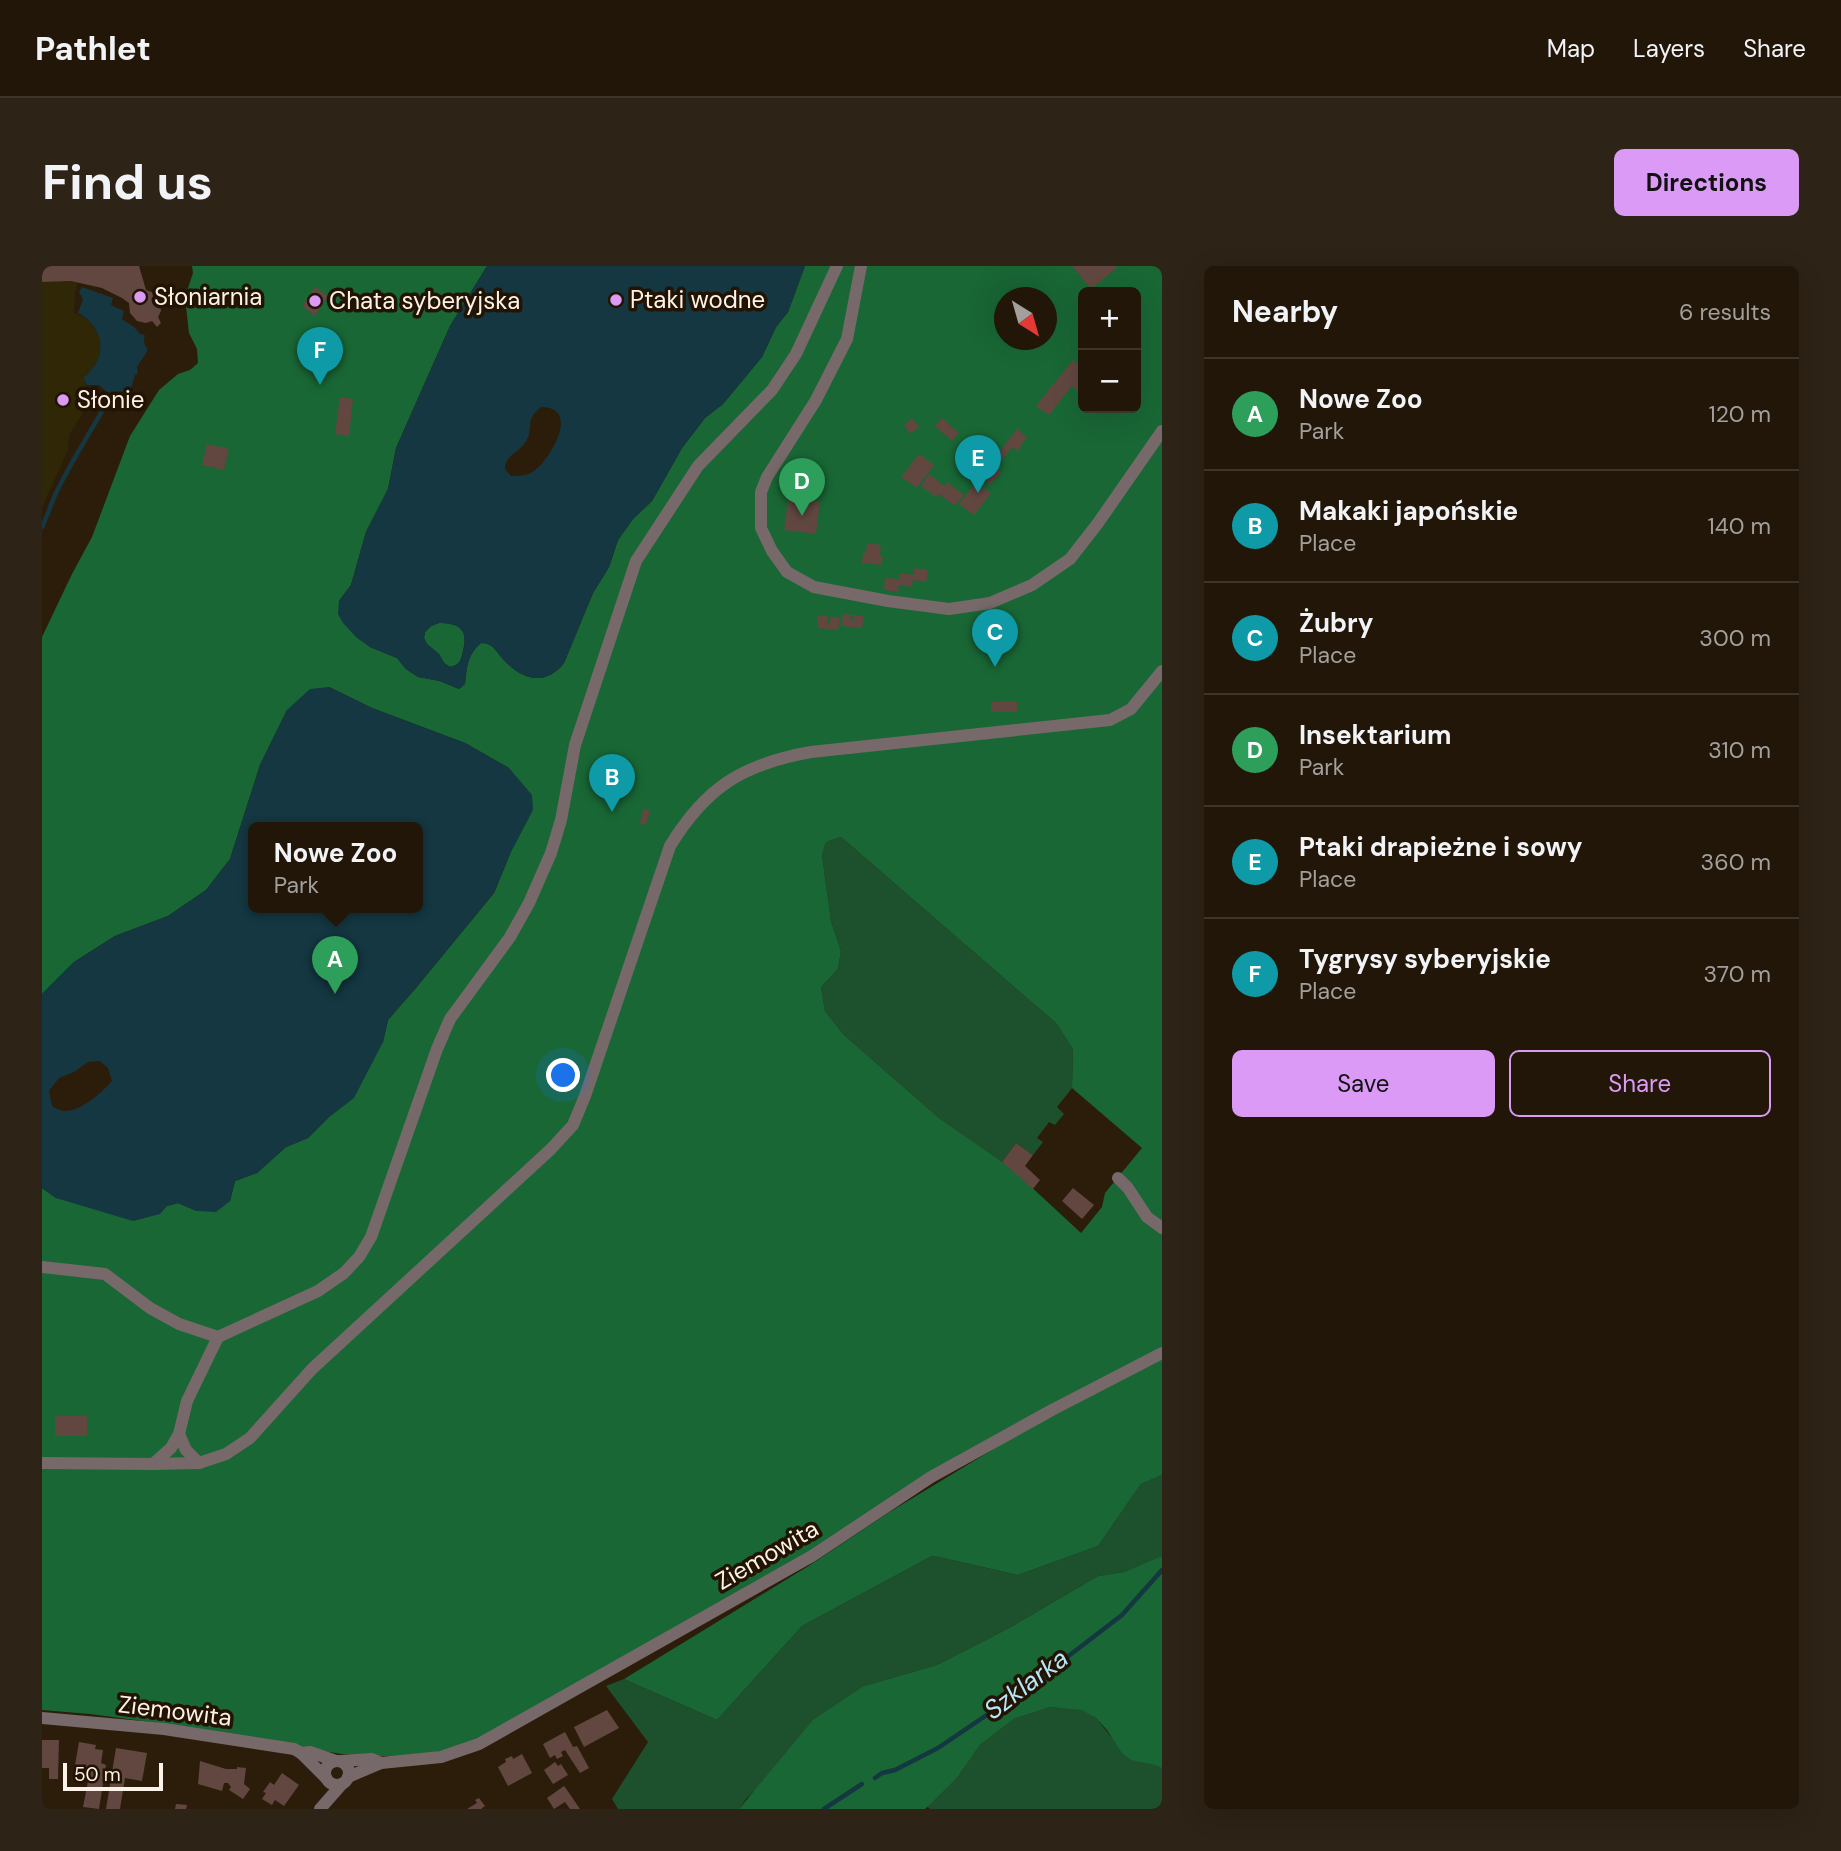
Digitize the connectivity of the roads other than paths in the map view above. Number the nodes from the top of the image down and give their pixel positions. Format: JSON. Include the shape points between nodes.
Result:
{"nodes":[{"id":1,"x":836,"y":266,"type":"edge"},
{"id":2,"x":861,"y":266,"type":"edge"},
{"id":3,"x":1162,"y":431,"type":"edge"},
{"id":4,"x":1162,"y":671,"type":"edge"},
{"id":5,"x":1118,"y":1178,"type":"dead end"},
{"id":6,"x":1162,"y":1228,"type":"edge"},
{"id":7,"x":42,"y":1267,"type":"edge"},
{"id":8,"x":218,"y":1337,"type":"junction"},
{"id":9,"x":1162,"y":1353,"type":"edge"},
{"id":10,"x":179,"y":1434,"type":"junction"},
{"id":11,"x":42,"y":1463,"type":"edge"},
{"id":12,"x":199,"y":1463,"type":"junction"},
{"id":13,"x":153,"y":1465,"type":"junction"},
{"id":14,"x":42,"y":1718,"type":"edge"},
{"id":15,"x":302,"y":1753,"type":"junction"},
{"id":16,"x":338,"y":1761,"type":"junction"},
{"id":17,"x":381,"y":1763,"type":"junction"},
{"id":18,"x":327,"y":1780,"type":"junction"},
{"id":19,"x":345,"y":1780,"type":"junction"},
{"id":20,"x":319,"y":1809,"type":"edge"}],
"edges":[{"from":1,"to":8,"type":"street","via":[[796,354],[772,390],[698,466],[636,561],[575,745],[551,853],[510,937],[450,1019],[371,1237],[344,1273],[318,1291]]},
{"from":2,"to":3,"type":"street","via":[[846,339],[761,492],[764,535],[787,572],[814,587],[949,609],[990,603],[1032,585],[1070,559]]},
{"from":4,"to":12,"type":"street","via":[[1131,709],[1110,720],[811,752],[781,757],[724,783],[684,822],[670,846],[573,1125],[312,1369],[250,1438],[226,1454]]},
{"from":5,"to":6,"type":"street","via":[[1147,1217]]},
{"from":7,"to":8,"type":"street","via":[[105,1275],[149,1308]]},
{"from":8,"to":10,"type":"street","via":[[187,1401]]},
{"from":9,"to":17,"type":"street","name":"Ziemowita","via":[[931,1477],[812,1556],[479,1744],[441,1757]]},
{"from":10,"to":12,"type":"street"},
{"from":10,"to":13,"type":"street"},
{"from":11,"to":13,"type":"street"},
{"from":12,"to":13,"type":"street"},
{"from":14,"to":15,"type":"street","name":"Ziemowita","via":[[164,1729]]},
{"from":15,"to":16,"type":"street","name":"Ziemowita"},
{"from":15,"to":18,"type":"street"},
{"from":16,"to":17,"type":"street","name":"Ziemowita","via":[[372,1759]]},
{"from":16,"to":18,"type":"street","via":[[326,1768]]},
{"from":16,"to":19,"type":"street","via":[[348,1768]]},
{"from":17,"to":19,"type":"street","name":"Ziemowita"},
{"from":18,"to":19,"type":"street","via":[[334,1785]]},
{"from":18,"to":20,"type":"street"},
{"from":19,"to":20,"type":"street"}]}
